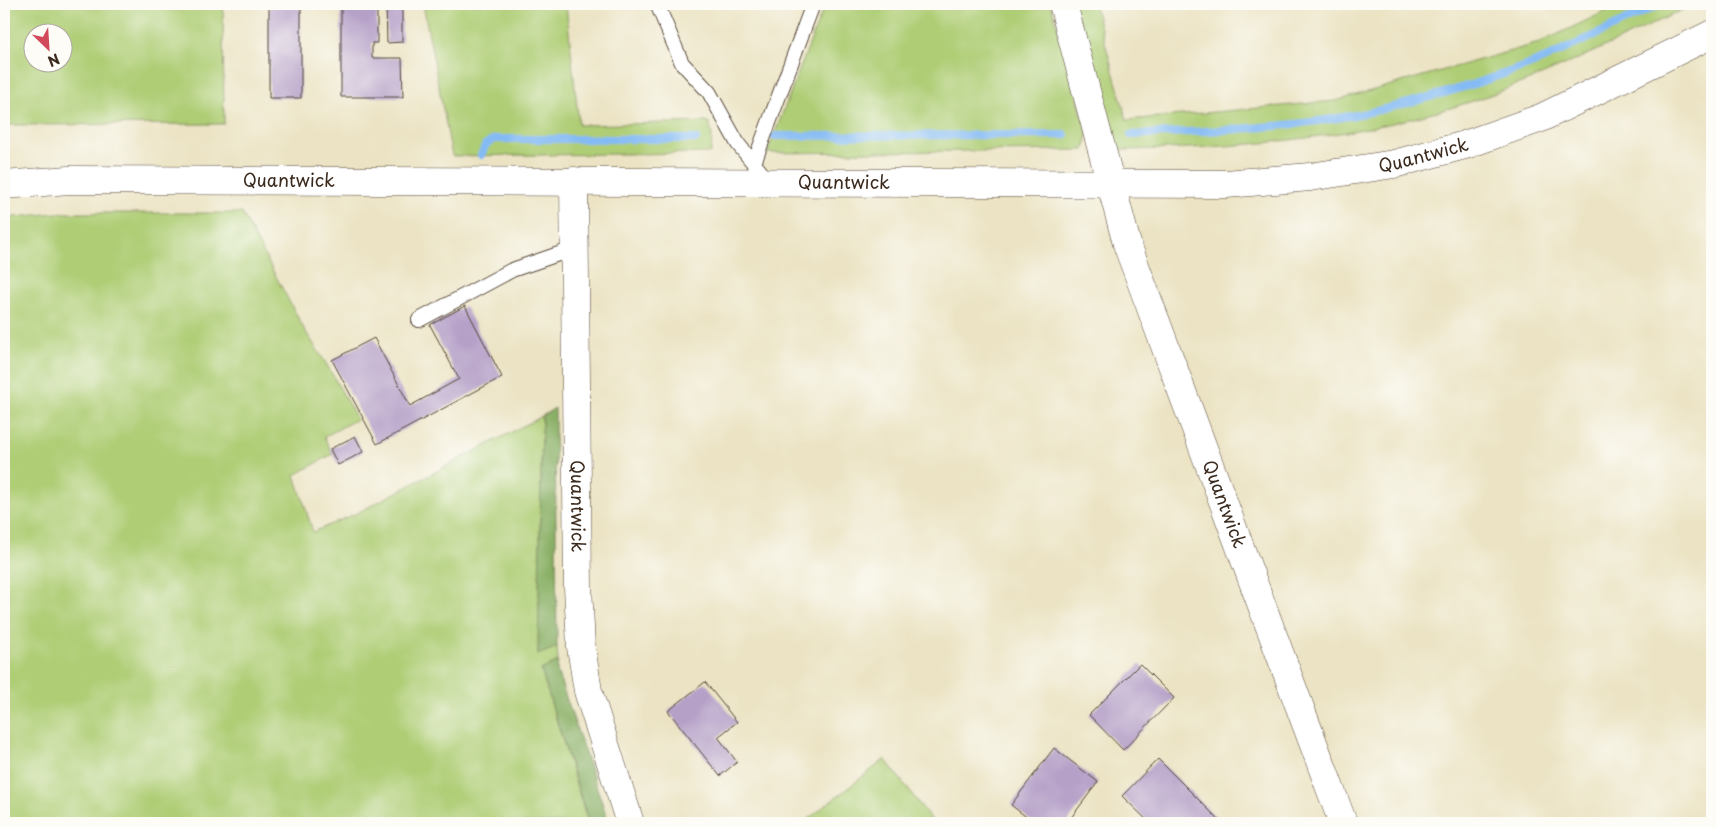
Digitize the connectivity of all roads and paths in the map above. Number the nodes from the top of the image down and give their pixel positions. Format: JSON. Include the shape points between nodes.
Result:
{"nodes":[{"id":1,"x":657,"y":4,"type":"edge"},
{"id":2,"x":813,"y":4,"type":"edge"},
{"id":3,"x":1063,"y":4,"type":"edge"},
{"id":4,"x":1712,"y":34,"type":"edge"},
{"id":5,"x":761,"y":173,"type":"junction"},
{"id":6,"x":574,"y":181,"type":"junction"},
{"id":7,"x":1112,"y":184,"type":"junction"},
{"id":8,"x":4,"y":185,"type":"edge"},
{"id":9,"x":576,"y":248,"type":"junction"},
{"id":10,"x":419,"y":320,"type":"dead end"},
{"id":11,"x":630,"y":823,"type":"edge"},
{"id":12,"x":1343,"y":823,"type":"edge"}],
"edges":[{"from":1,"to":5,"type":"lane","via":[[682,63],[709,92],[738,144]]},
{"from":2,"to":5,"type":"lane"},
{"from":3,"to":7,"type":"street","name":"Quantwick"},
{"from":4,"to":7,"type":"street","name":"Quantwick","via":[[1541,118],[1465,145],[1394,164],[1310,177],[1226,184]]},
{"from":5,"to":6,"type":"street","name":"Quantwick"},
{"from":5,"to":7,"type":"street","name":"Quantwick"},
{"from":6,"to":8,"type":"street","name":"Quantwick","via":[[69,180]]},
{"from":6,"to":9,"type":"street","name":"Quantwick"},
{"from":7,"to":12,"type":"street","name":"Quantwick","via":[[1127,244]]},
{"from":9,"to":10,"type":"lane","via":[[512,270]]},
{"from":9,"to":11,"type":"street","name":"Quantwick","via":[[581,647],[588,691]]}]}
